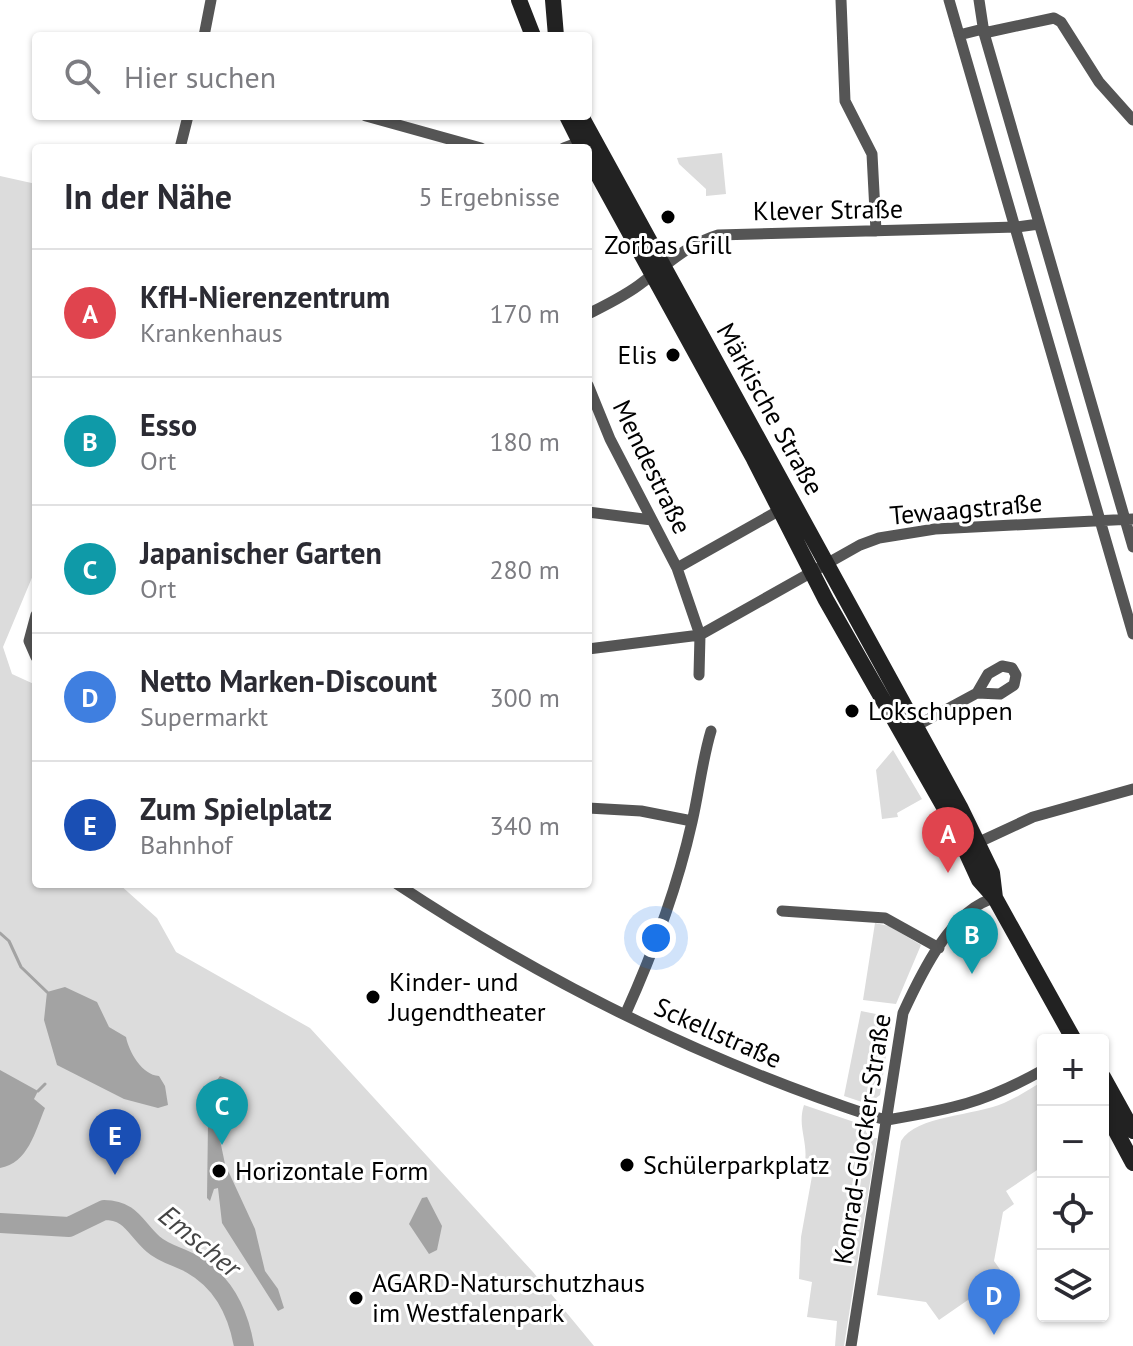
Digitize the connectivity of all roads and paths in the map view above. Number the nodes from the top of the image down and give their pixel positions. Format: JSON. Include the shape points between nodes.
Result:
{"nodes":[{"id":1,"x":211,"y":0,"type":"edge"},
{"id":2,"x":519,"y":0,"type":"edge"},
{"id":3,"x":553,"y":0,"type":"edge"},
{"id":4,"x":841,"y":0,"type":"edge"},
{"id":5,"x":949,"y":0,"type":"edge"},
{"id":6,"x":979,"y":0,"type":"edge"},
{"id":7,"x":983,"y":31,"type":"junction"},
{"id":8,"x":205,"y":32,"type":"edge"},
{"id":9,"x":531,"y":32,"type":"edge"},
{"id":10,"x":556,"y":32,"type":"edge"},
{"id":11,"x":959,"y":35,"type":"junction"},
{"id":12,"x":187,"y":120,"type":"edge"},
{"id":13,"x":380,"y":120,"type":"edge"},
{"id":14,"x":569,"y":120,"type":"edge"},
{"id":15,"x":583,"y":120,"type":"edge"},
{"id":16,"x":1133,"y":120,"type":"edge"},
{"id":17,"x":181,"y":144,"type":"edge"},
{"id":18,"x":467,"y":144,"type":"edge"},
{"id":19,"x":581,"y":144,"type":"edge"},
{"id":20,"x":592,"y":162,"type":"edge"},
{"id":21,"x":1039,"y":224,"type":"junction"},
{"id":22,"x":1017,"y":227,"type":"junction"},
{"id":23,"x":876,"y":231,"type":"junction"},
{"id":24,"x":657,"y":270,"type":"junction"},
{"id":25,"x":592,"y":311,"type":"edge"},
{"id":26,"x":592,"y":395,"type":"edge"},
{"id":27,"x":780,"y":510,"type":"junction"},
{"id":28,"x":592,"y":512,"type":"edge"},
{"id":29,"x":1129,"y":519,"type":"edge"},
{"id":30,"x":652,"y":520,"type":"junction"},
{"id":31,"x":1101,"y":520,"type":"junction"},
{"id":32,"x":734,"y":536,"type":"joint"},
{"id":33,"x":1133,"y":547,"type":"edge"},
{"id":34,"x":829,"y":563,"type":"junction"},
{"id":35,"x":677,"y":568,"type":"junction"},
{"id":36,"x":813,"y":575,"type":"junction"},
{"id":37,"x":32,"y":625,"type":"edge"},
{"id":38,"x":1133,"y":634,"type":"edge"},
{"id":39,"x":700,"y":635,"type":"junction"},
{"id":40,"x":32,"y":648,"type":"edge"},
{"id":41,"x":592,"y":648,"type":"edge"},
{"id":42,"x":699,"y":675,"type":"dead end"},
{"id":43,"x":977,"y":693,"type":"dead end"},
{"id":44,"x":916,"y":726,"type":"junction"},
{"id":45,"x":711,"y":731,"type":"dead end"},
{"id":46,"x":1133,"y":789,"type":"edge"},
{"id":47,"x":592,"y":808,"type":"edge"},
{"id":48,"x":692,"y":821,"type":"junction"},
{"id":49,"x":977,"y":843,"type":"junction"},
{"id":50,"x":403,"y":888,"type":"edge"},
{"id":51,"x":995,"y":898,"type":"junction"},
{"id":52,"x":782,"y":911,"type":"dead end"},
{"id":53,"x":939,"y":948,"type":"junction"},
{"id":54,"x":625,"y":1015,"type":"junction"},
{"id":55,"x":1071,"y":1034,"type":"edge"},
{"id":56,"x":1037,"y":1073,"type":"edge"},
{"id":57,"x":1109,"y":1088,"type":"edge"},
{"id":58,"x":1109,"y":1118,"type":"edge"},
{"id":59,"x":887,"y":1120,"type":"junction"},
{"id":60,"x":1133,"y":1131,"type":"edge"},
{"id":61,"x":1133,"y":1163,"type":"edge"},
{"id":62,"x":851,"y":1346,"type":"edge"}],
"edges":[{"from":1,"to":8,"type":"street"},
{"from":2,"to":9,"type":"main road"},
{"from":3,"to":10,"type":"main road"},
{"from":4,"to":23,"type":"street","via":[[845,101],[872,154]]},
{"from":5,"to":11,"type":"street"},
{"from":6,"to":7,"type":"street"},
{"from":7,"to":11,"type":"street"},
{"from":7,"to":16,"type":"street","via":[[1054,18],[1061,22],[1099,82]]},
{"from":7,"to":21,"type":"street"},
{"from":11,"to":22,"type":"street"},
{"from":12,"to":17,"type":"street"},
{"from":13,"to":18,"type":"street"},
{"from":14,"to":19,"type":"main road","name":"Märkische Straße"},
{"from":15,"to":24,"type":"main road","name":"Märkische Straße"},
{"from":20,"to":24,"type":"main road","name":"Märkische Straße"},
{"from":21,"to":22,"type":"street","name":"Klever Straße"},
{"from":21,"to":29,"type":"street"},
{"from":22,"to":23,"type":"street","name":"Klever Straße"},
{"from":22,"to":31,"type":"street"},
{"from":23,"to":24,"type":"street","name":"Klever Straße","via":[[718,235]]},
{"from":24,"to":25,"type":"street","name":"Klever Straße"},
{"from":24,"to":27,"type":"main road","name":"Märkische Straße"},
{"from":24,"to":34,"type":"main road","name":"Märkische Straße"},
{"from":26,"to":30,"type":"street","name":"Mendestraße"},
{"from":27,"to":32,"type":"street","name":"Märkische Straße"},
{"from":27,"to":36,"type":"main road","name":"Märkische Straße"},
{"from":28,"to":30,"type":"street"},
{"from":29,"to":31,"type":"street","name":"Tewaagstraße"},
{"from":29,"to":33,"type":"street"},
{"from":30,"to":35,"type":"street","name":"Mendestraße"},
{"from":31,"to":34,"type":"street","name":"Tewaagstraße","via":[[907,532],[860,545]]},
{"from":31,"to":38,"type":"street"},
{"from":32,"to":35,"type":"street","name":"Mendestraße"},
{"from":34,"to":36,"type":"street","name":"Tewaagstraße"},
{"from":34,"to":44,"type":"main road","name":"Märkische Straße"},
{"from":35,"to":39,"type":"street","name":"Mendestraße"},
{"from":36,"to":39,"type":"street","name":"Tewaagstraße"},
{"from":36,"to":51,"type":"main road","name":"Märkische Straße","via":[[952,821],[979,880]]},
{"from":37,"to":40,"type":"street"},
{"from":39,"to":41,"type":"street"},
{"from":39,"to":42,"type":"street","name":"Mendestraße"},
{"from":43,"to":44,"type":"street"},
{"from":44,"to":49,"type":"main road","name":"Märkische Straße"},
{"from":45,"to":48,"type":"street"},
{"from":46,"to":49,"type":"street","via":[[1033,817]]},
{"from":47,"to":48,"type":"street"},
{"from":48,"to":54,"type":"street","via":[[655,948]]},
{"from":49,"to":51,"type":"main road","name":"Märkische Straße","via":[[992,873]]},
{"from":50,"to":54,"type":"street","name":"Sckellstraße"},
{"from":51,"to":53,"type":"street","name":"Konrad-Glocker-Straße","via":[[978,902]]},
{"from":51,"to":55,"type":"main road","name":"Märkische Straße"},
{"from":52,"to":53,"type":"street","via":[[885,918]]},
{"from":53,"to":59,"type":"street","name":"Konrad-Glocker-Straße","via":[[903,1013]]},
{"from":54,"to":59,"type":"street","name":"Sckellstraße","via":[[752,1073]]},
{"from":56,"to":59,"type":"street","name":"Sckellstraße","via":[[965,1107]]},
{"from":57,"to":60,"type":"main road"},
{"from":58,"to":61,"type":"main road"},
{"from":59,"to":62,"type":"street","name":"Konrad-Glocker-Straße"}]}
